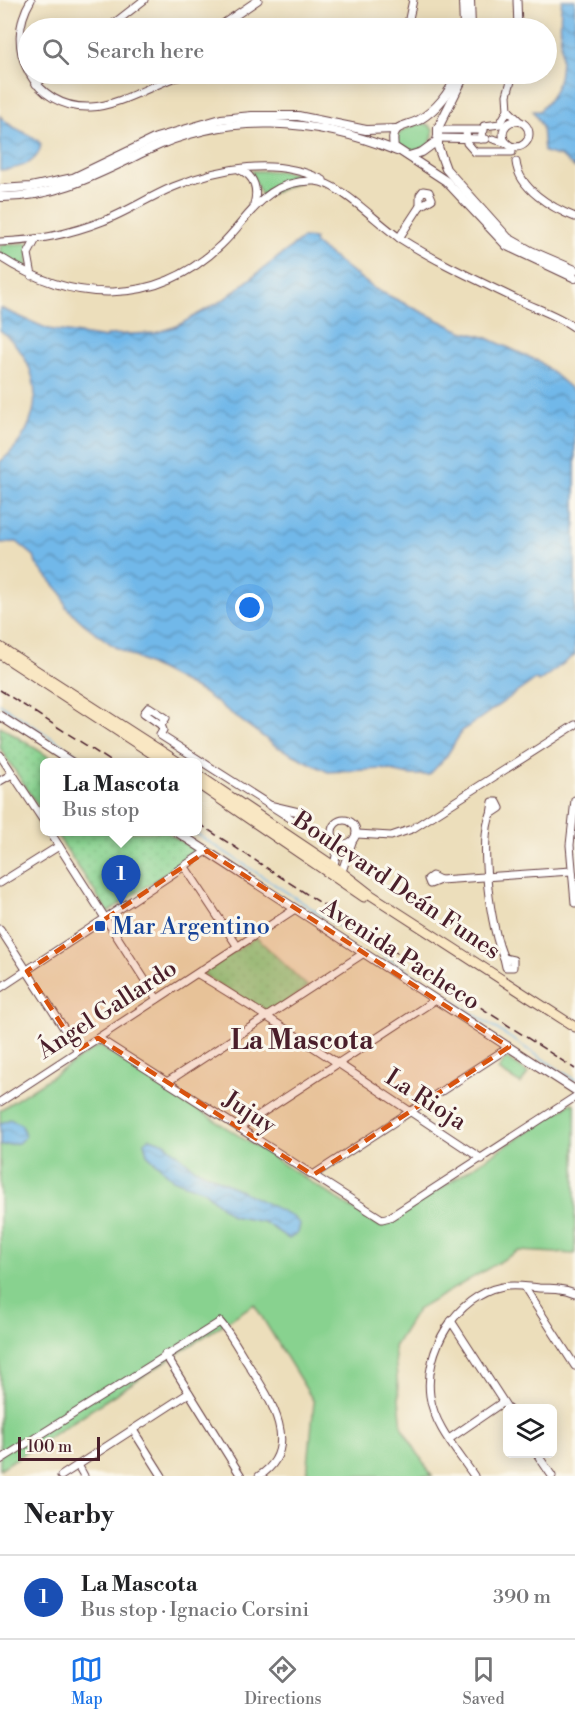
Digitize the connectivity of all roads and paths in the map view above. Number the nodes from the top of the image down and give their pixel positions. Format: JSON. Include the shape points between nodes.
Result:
{"nodes":[{"id":1,"x":31,"y":0,"type":"edge"},
{"id":2,"x":144,"y":0,"type":"edge"},
{"id":3,"x":258,"y":0,"type":"edge"},
{"id":4,"x":413,"y":0,"type":"edge"},
{"id":5,"x":464,"y":0,"type":"edge"},
{"id":6,"x":470,"y":0,"type":"edge"},
{"id":7,"x":517,"y":0,"type":"edge"},
{"id":8,"x":23,"y":18,"type":"edge"},
{"id":9,"x":121,"y":18,"type":"edge"},
{"id":10,"x":232,"y":18,"type":"edge"},
{"id":11,"x":409,"y":18,"type":"edge"},
{"id":12,"x":464,"y":18,"type":"edge"},
{"id":13,"x":471,"y":18,"type":"edge"},
{"id":14,"x":518,"y":18,"type":"edge"},
{"id":15,"x":36,"y":84,"type":"edge"},
{"id":16,"x":156,"y":84,"type":"edge"},
{"id":17,"x":452,"y":84,"type":"edge"},
{"id":18,"x":460,"y":84,"type":"edge"},
{"id":19,"x":510,"y":84,"type":"edge"},
{"id":20,"x":508,"y":110,"type":"junction"},
{"id":21,"x":420,"y":119,"type":"junction"},
{"id":22,"x":520,"y":122,"type":"junction"},
{"id":23,"x":505,"y":123,"type":"junction"},
{"id":24,"x":397,"y":129,"type":"junction"},
{"id":25,"x":466,"y":130,"type":"junction"},
{"id":26,"x":487,"y":130,"type":"junction"},
{"id":27,"x":438,"y":134,"type":"junction"},
{"id":28,"x":466,"y":139,"type":"junction"},
{"id":29,"x":487,"y":139,"type":"junction"},
{"id":30,"x":507,"y":142,"type":"junction"},
{"id":31,"x":524,"y":144,"type":"junction"},
{"id":32,"x":397,"y":151,"type":"junction"},
{"id":33,"x":512,"y":152,"type":"junction"},
{"id":34,"x":408,"y":156,"type":"junction"},
{"id":35,"x":516,"y":162,"type":"junction"},
{"id":36,"x":237,"y":169,"type":"junction"},
{"id":37,"x":328,"y":183,"type":"junction"},
{"id":38,"x":0,"y":189,"type":"edge"},
{"id":39,"x":0,"y":197,"type":"edge"},
{"id":40,"x":254,"y":205,"type":"junction"},
{"id":41,"x":420,"y":206,"type":"dead end"},
{"id":42,"x":575,"y":217,"type":"edge"},
{"id":43,"x":399,"y":238,"type":"junction"},
{"id":44,"x":36,"y":239,"type":"junction"},
{"id":45,"x":0,"y":242,"type":"edge"},
{"id":46,"x":0,"y":257,"type":"edge"},
{"id":47,"x":575,"y":270,"type":"edge"},
{"id":48,"x":32,"y":276,"type":"junction"},
{"id":49,"x":575,"y":278,"type":"edge"},
{"id":50,"x":575,"y":328,"type":"edge"},
{"id":51,"x":0,"y":647,"type":"edge"},
{"id":52,"x":0,"y":654,"type":"edge"},
{"id":53,"x":0,"y":716,"type":"edge"},
{"id":54,"x":161,"y":725,"type":"dead end"},
{"id":55,"x":575,"y":725,"type":"edge"},
{"id":56,"x":160,"y":735,"type":"junction"},
{"id":57,"x":153,"y":746,"type":"junction"},
{"id":58,"x":0,"y":755,"type":"edge"},
{"id":59,"x":66,"y":758,"type":"edge"},
{"id":60,"x":159,"y":758,"type":"edge"},
{"id":61,"x":172,"y":758,"type":"edge"},
{"id":62,"x":196,"y":758,"type":"edge"},
{"id":63,"x":202,"y":762,"type":"edge"},
{"id":64,"x":12,"y":774,"type":"junction"},
{"id":65,"x":202,"y":778,"type":"edge"},
{"id":66,"x":0,"y":781,"type":"edge"},
{"id":67,"x":202,"y":787,"type":"edge"},
{"id":68,"x":575,"y":800,"type":"edge"},
{"id":69,"x":269,"y":805,"type":"junction"},
{"id":70,"x":492,"y":814,"type":"dead end"},
{"id":71,"x":40,"y":816,"type":"edge"},
{"id":72,"x":357,"y":834,"type":"junction"},
{"id":73,"x":53,"y":836,"type":"edge"},
{"id":74,"x":184,"y":836,"type":"edge"},
{"id":75,"x":352,"y":842,"type":"junction"},
{"id":76,"x":339,"y":843,"type":"junction"},
{"id":77,"x":59,"y":846,"type":"junction"},
{"id":78,"x":207,"y":851,"type":"junction"},
{"id":79,"x":184,"y":867,"type":"junction"},
{"id":80,"x":571,"y":871,"type":"junction"},
{"id":81,"x":337,"y":873,"type":"junction"},
{"id":82,"x":487,"y":877,"type":"junction"},
{"id":83,"x":440,"y":880,"type":"dead end"},
{"id":84,"x":0,"y":884,"type":"edge"},
{"id":85,"x":575,"y":903,"type":"edge"},
{"id":86,"x":296,"y":909,"type":"junction"},
{"id":87,"x":106,"y":918,"type":"junction"},
{"id":88,"x":0,"y":929,"type":"edge"},
{"id":89,"x":238,"y":947,"type":"junction"},
{"id":90,"x":364,"y":953,"type":"junction"},
{"id":91,"x":504,"y":958,"type":"dead end"},
{"id":92,"x":27,"y":971,"type":"junction"},
{"id":93,"x":198,"y":974,"type":"junction"},
{"id":94,"x":0,"y":988,"type":"edge"},
{"id":95,"x":158,"y":999,"type":"junction"},
{"id":96,"x":435,"y":1000,"type":"junction"},
{"id":97,"x":268,"y":1016,"type":"junction"},
{"id":98,"x":575,"y":1027,"type":"edge"},
{"id":99,"x":575,"y":1034,"type":"edge"},
{"id":100,"x":98,"y":1038,"type":"junction"},
{"id":101,"x":509,"y":1047,"type":"junction"},
{"id":102,"x":78,"y":1050,"type":"junction"},
{"id":103,"x":338,"y":1065,"type":"junction"},
{"id":104,"x":167,"y":1082,"type":"junction"},
{"id":105,"x":575,"y":1090,"type":"edge"},
{"id":106,"x":575,"y":1097,"type":"edge"},
{"id":107,"x":0,"y":1102,"type":"edge"},
{"id":108,"x":410,"y":1112,"type":"junction"},
{"id":109,"x":239,"y":1128,"type":"junction"},
{"id":110,"x":482,"y":1159,"type":"junction"},
{"id":111,"x":313,"y":1175,"type":"junction"},
{"id":112,"x":524,"y":1287,"type":"junction"},
{"id":113,"x":575,"y":1293,"type":"edge"},
{"id":114,"x":451,"y":1321,"type":"junction"},
{"id":115,"x":165,"y":1354,"type":"junction"},
{"id":116,"x":575,"y":1366,"type":"edge"},
{"id":117,"x":189,"y":1393,"type":"junction"},
{"id":118,"x":504,"y":1404,"type":"edge"},
{"id":119,"x":503,"y":1406,"type":"edge"},
{"id":120,"x":133,"y":1430,"type":"junction"},
{"id":121,"x":449,"y":1439,"type":"junction"},
{"id":122,"x":540,"y":1458,"type":"edge"},
{"id":123,"x":0,"y":1460,"type":"edge"},
{"id":124,"x":78,"y":1465,"type":"junction"},
{"id":125,"x":61,"y":1476,"type":"edge"},
{"id":126,"x":84,"y":1476,"type":"edge"},
{"id":127,"x":162,"y":1476,"type":"edge"},
{"id":128,"x":241,"y":1476,"type":"edge"},
{"id":129,"x":259,"y":1476,"type":"edge"},
{"id":130,"x":474,"y":1476,"type":"edge"},
{"id":131,"x":552,"y":1476,"type":"edge"}],
"edges":[{"from":1,"to":8,"type":"street"},
{"from":2,"to":9,"type":"street"},
{"from":3,"to":10,"type":"street"},
{"from":4,"to":11,"type":"street"},
{"from":5,"to":12,"type":"street"},
{"from":6,"to":13,"type":"street"},
{"from":7,"to":14,"type":"street"},
{"from":15,"to":16,"type":"street","via":[[57,100],[91,107]]},
{"from":17,"to":21,"type":"street","via":[[447,94]]},
{"from":18,"to":27,"type":"street"},
{"from":19,"to":20,"type":"street"},
{"from":20,"to":22,"type":"street"},
{"from":20,"to":23,"type":"street"},
{"from":21,"to":24,"type":"street"},
{"from":21,"to":27,"type":"street","via":[[429,121]]},
{"from":22,"to":23,"type":"street"},
{"from":22,"to":31,"type":"street","via":[[529,133]]},
{"from":23,"to":26,"type":"street"},
{"from":23,"to":26,"type":"street","via":[[485,125]]},
{"from":23,"to":30,"type":"street"},
{"from":24,"to":32,"type":"street","via":[[393,141]]},
{"from":24,"to":38,"type":"street","via":[[366,130],[298,116],[228,118],[156,138],[67,180]]},
{"from":25,"to":26,"type":"street"},
{"from":25,"to":27,"type":"street"},
{"from":25,"to":28,"type":"street"},
{"from":26,"to":29,"type":"street"},
{"from":27,"to":28,"type":"street"},
{"from":27,"to":34,"type":"street","via":[[422,153]]},
{"from":27,"to":47,"type":"street","via":[[446,169],[508,238]]},
{"from":28,"to":29,"type":"street"},
{"from":28,"to":33,"type":"street","via":[[475,153]]},
{"from":29,"to":30,"type":"street"},
{"from":30,"to":31,"type":"street","via":[[514,146]]},
{"from":30,"to":33,"type":"street"},
{"from":31,"to":35,"type":"street"},
{"from":32,"to":34,"type":"street"},
{"from":32,"to":39,"type":"street","via":[[316,126],[228,126],[167,141],[80,184],[37,195]]},
{"from":33,"to":35,"type":"street"},
{"from":34,"to":49,"type":"street","via":[[426,165],[456,190],[507,246]]},
{"from":35,"to":42,"type":"street","via":[[520,176],[542,199],[552,208]]},
{"from":36,"to":37,"type":"street","via":[[275,166]]},
{"from":36,"to":40,"type":"street","via":[[256,188]]},
{"from":36,"to":44,"type":"street","via":[[172,187],[77,231]]},
{"from":37,"to":40,"type":"street","via":[[292,184]]},
{"from":37,"to":43,"type":"street"},
{"from":40,"to":48,"type":"street","via":[[210,255],[157,284],[103,293],[71,289]]},
{"from":41,"to":43,"type":"street"},
{"from":43,"to":50,"type":"street"},
{"from":44,"to":45,"type":"street"},
{"from":44,"to":48,"type":"street","via":[[28,254]]},
{"from":46,"to":48,"type":"street"},
{"from":51,"to":57,"type":"main road"},
{"from":52,"to":60,"type":"main road"},
{"from":53,"to":59,"type":"street"},
{"from":54,"to":56,"type":"street"},
{"from":55,"to":72,"type":"street","via":[[412,830],[379,837]]},
{"from":56,"to":57,"type":"street"},
{"from":56,"to":62,"type":"street"},
{"from":57,"to":61,"type":"main road"},
{"from":58,"to":64,"type":"street"},
{"from":63,"to":69,"type":"street"},
{"from":64,"to":66,"type":"street"},
{"from":64,"to":71,"type":"street"},
{"from":65,"to":81,"type":"main road","name":"Boulevard Deán Funes"},
{"from":67,"to":81,"type":"main road","name":"Boulevard Deán Funes"},
{"from":68,"to":80,"type":"street"},
{"from":69,"to":69,"type":"street","via":[[288,810],[307,814],[301,825]]},
{"from":70,"to":82,"type":"street"},
{"from":72,"to":75,"type":"street"},
{"from":72,"to":76,"type":"street","via":[[353,823],[341,820],[332,829]]},
{"from":73,"to":77,"type":"street"},
{"from":74,"to":78,"type":"street","name":"Avenida Pacheco"},
{"from":75,"to":76,"type":"street"},
{"from":75,"to":81,"type":"street"},
{"from":76,"to":81,"type":"street"},
{"from":77,"to":84,"type":"street"},
{"from":77,"to":87,"type":"street"},
{"from":78,"to":79,"type":"street"},
{"from":78,"to":86,"type":"street","name":"Avenida Pacheco"},
{"from":79,"to":87,"type":"street"},
{"from":79,"to":89,"type":"street"},
{"from":80,"to":82,"type":"street"},
{"from":80,"to":85,"type":"street"},
{"from":81,"to":98,"type":"main road","name":"Boulevard Deán Funes"},
{"from":81,"to":99,"type":"main road","name":"Boulevard Deán Funes"},
{"from":82,"to":83,"type":"street"},
{"from":82,"to":91,"type":"street","via":[[496,937]]},
{"from":86,"to":89,"type":"street","name":"Ángel Gallardo"},
{"from":86,"to":90,"type":"street","name":"Avenida Pacheco"},
{"from":87,"to":92,"type":"street"},
{"from":87,"to":95,"type":"street"},
{"from":88,"to":92,"type":"street"},
{"from":89,"to":93,"type":"street","name":"Ángel Gallardo"},
{"from":90,"to":96,"type":"street","name":"Avenida Pacheco"},
{"from":90,"to":97,"type":"street"},
{"from":92,"to":94,"type":"street"},
{"from":92,"to":102,"type":"street"},
{"from":93,"to":95,"type":"street","name":"Ángel Gallardo"},
{"from":93,"to":97,"type":"street","name":"La Rioja"},
{"from":95,"to":100,"type":"street","name":"Ángel Gallardo"},
{"from":96,"to":101,"type":"street","name":"Avenida Pacheco"},
{"from":96,"to":103,"type":"street"},
{"from":97,"to":103,"type":"street","name":"La Rioja"},
{"from":97,"to":104,"type":"street"},
{"from":100,"to":102,"type":"street","name":"Ángel Gallardo"},
{"from":100,"to":104,"type":"street","name":"Jujuy"},
{"from":101,"to":105,"type":"street","name":"Avenida Pacheco"},
{"from":101,"to":108,"type":"street"},
{"from":102,"to":107,"type":"street","name":"Ángel Gallardo"},
{"from":103,"to":108,"type":"street","name":"La Rioja"},
{"from":103,"to":109,"type":"street"},
{"from":104,"to":109,"type":"street","name":"Jujuy"},
{"from":106,"to":110,"type":"street"},
{"from":108,"to":110,"type":"street","name":"La Rioja"},
{"from":108,"to":111,"type":"street"},
{"from":109,"to":111,"type":"street","name":"Jujuy"},
{"from":110,"to":111,"type":"street","name":"Jujuy","via":[[382,1219]]},
{"from":112,"to":113,"type":"street"},
{"from":112,"to":114,"type":"street","via":[[493,1290],[466,1306]]},
{"from":112,"to":116,"type":"street"},
{"from":114,"to":118,"type":"street"},
{"from":114,"to":121,"type":"street","via":[[432,1360],[429,1381],[436,1418]]},
{"from":115,"to":117,"type":"street"},
{"from":115,"to":123,"type":"street"},
{"from":115,"to":129,"type":"street","via":[[222,1322],[278,1414],[277,1459]]},
{"from":117,"to":120,"type":"street"},
{"from":117,"to":128,"type":"street"},
{"from":119,"to":121,"type":"street"},
{"from":120,"to":124,"type":"street"},
{"from":120,"to":127,"type":"street"},
{"from":121,"to":130,"type":"street"},
{"from":122,"to":131,"type":"street"},
{"from":124,"to":125,"type":"street"},
{"from":124,"to":126,"type":"street"}]}
